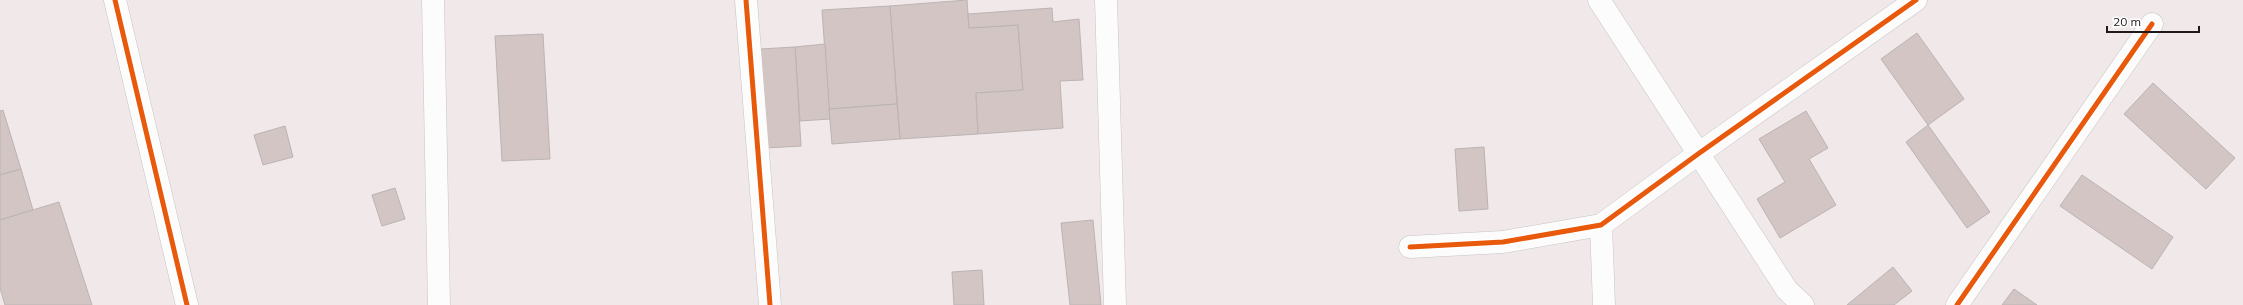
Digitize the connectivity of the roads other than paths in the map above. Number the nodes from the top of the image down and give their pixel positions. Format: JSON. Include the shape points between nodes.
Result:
{"nodes":[{"id":1,"x":115,"y":0,"type":"edge"},
{"id":2,"x":433,"y":0,"type":"edge"},
{"id":3,"x":746,"y":0,"type":"edge"},
{"id":4,"x":1106,"y":0,"type":"edge"},
{"id":5,"x":1599,"y":0,"type":"edge"},
{"id":6,"x":1916,"y":0,"type":"edge"},
{"id":7,"x":2152,"y":24,"type":"dead end"},
{"id":8,"x":1698,"y":154,"type":"junction"},
{"id":9,"x":1601,"y":225,"type":"junction"},
{"id":10,"x":1410,"y":247,"type":"dead end"},
{"id":11,"x":187,"y":305,"type":"edge"},
{"id":12,"x":439,"y":305,"type":"edge"},
{"id":13,"x":770,"y":305,"type":"edge"},
{"id":14,"x":1115,"y":305,"type":"edge"},
{"id":15,"x":1604,"y":305,"type":"edge"},
{"id":16,"x":1804,"y":305,"type":"edge"},
{"id":17,"x":1957,"y":305,"type":"edge"}],
"edges":[{"from":1,"to":11,"type":"street"},
{"from":2,"to":12,"type":"street"},
{"from":3,"to":13,"type":"street"},
{"from":4,"to":14,"type":"street"},
{"from":5,"to":8,"type":"street"},
{"from":6,"to":8,"type":"street"},
{"from":7,"to":17,"type":"street"},
{"from":8,"to":9,"type":"street"},
{"from":8,"to":16,"type":"street","via":[[1787,290]]},
{"from":9,"to":10,"type":"street","via":[[1502,242]]},
{"from":9,"to":15,"type":"street"}]}
